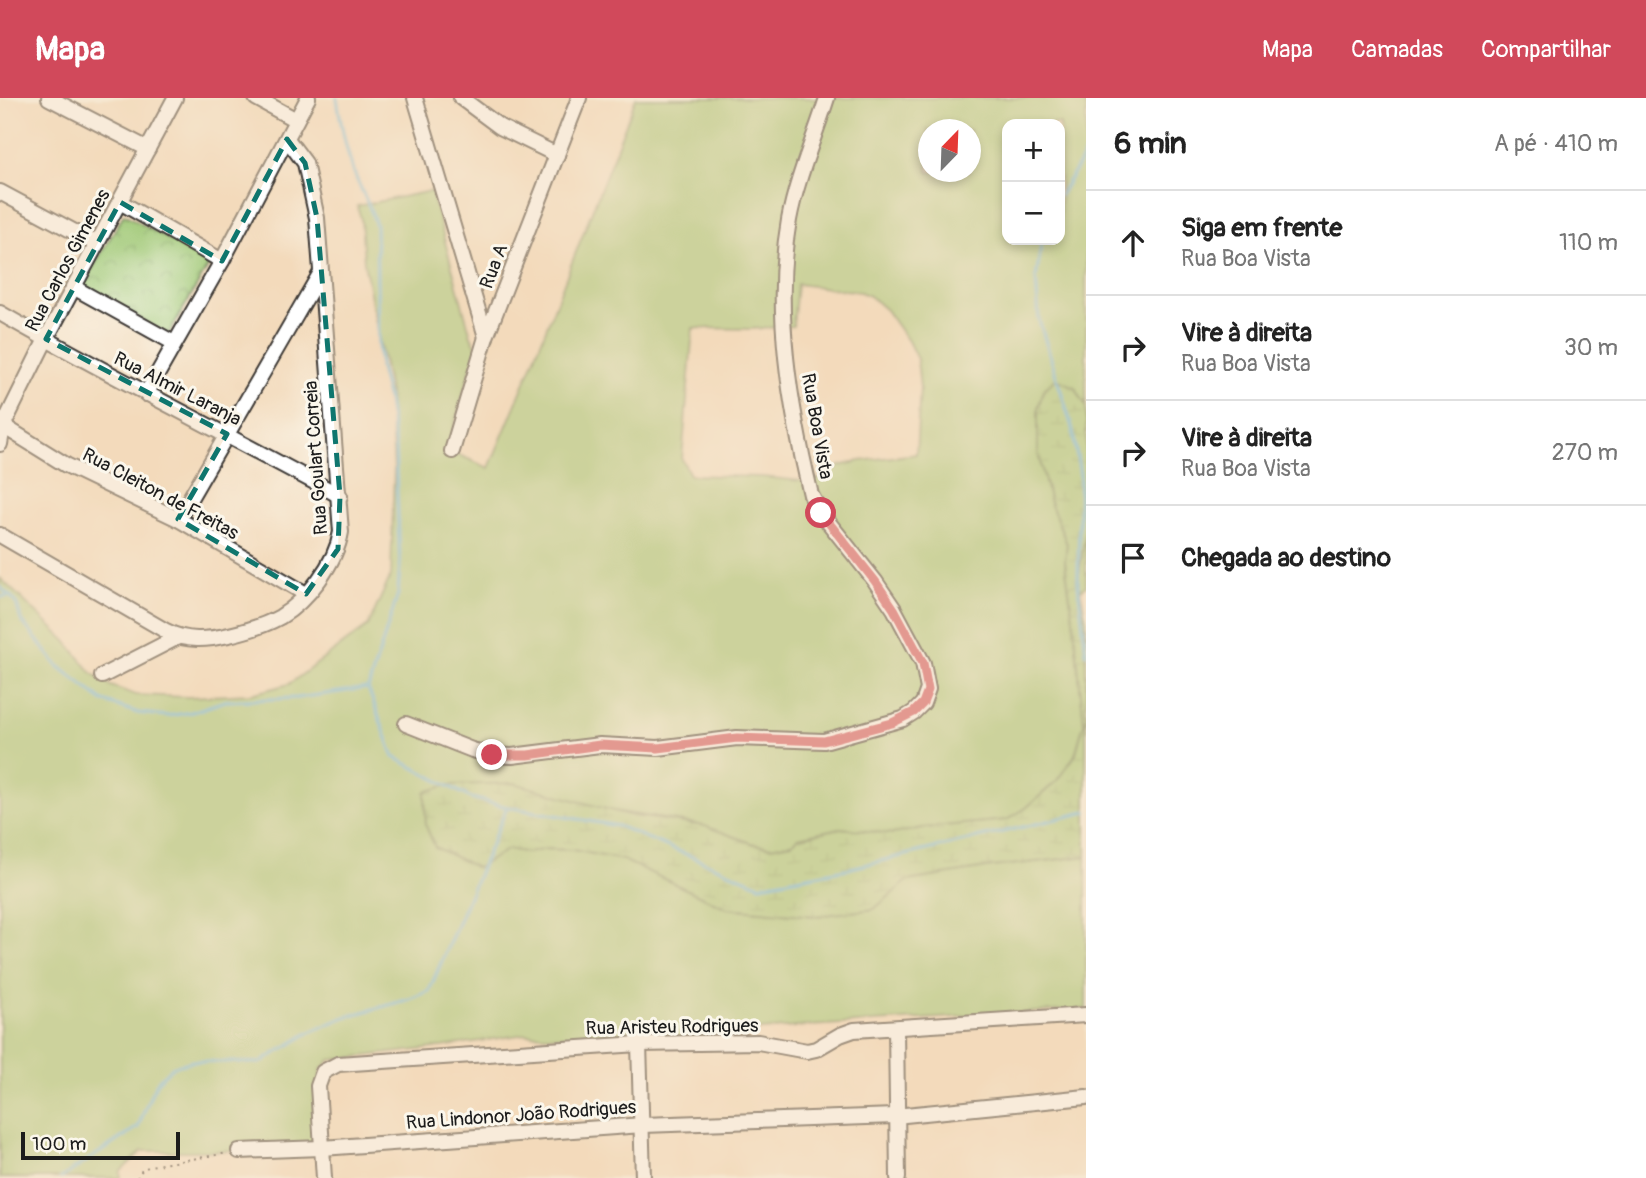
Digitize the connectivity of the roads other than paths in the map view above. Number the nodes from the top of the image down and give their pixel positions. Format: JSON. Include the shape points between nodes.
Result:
{"nodes":[{"id":1,"x":49,"y":98,"type":"edge"},
{"id":2,"x":175,"y":98,"type":"edge"},
{"id":3,"x":256,"y":98,"type":"edge"},
{"id":4,"x":307,"y":98,"type":"edge"},
{"id":5,"x":415,"y":98,"type":"edge"},
{"id":6,"x":461,"y":98,"type":"edge"},
{"id":7,"x":579,"y":98,"type":"edge"},
{"id":8,"x":827,"y":98,"type":"edge"},
{"id":9,"x":296,"y":120,"type":"junction"},
{"id":10,"x":287,"y":139,"type":"junction"},
{"id":11,"x":148,"y":149,"type":"junction"},
{"id":12,"x":557,"y":155,"type":"junction"},
{"id":13,"x":0,"y":192,"type":"edge"},
{"id":14,"x":120,"y":202,"type":"junction"},
{"id":15,"x":97,"y":244,"type":"junction"},
{"id":16,"x":222,"y":261,"type":"junction"},
{"id":17,"x":320,"y":274,"type":"junction"},
{"id":18,"x":73,"y":287,"type":"junction"},
{"id":19,"x":0,"y":313,"type":"edge"},
{"id":20,"x":486,"y":337,"type":"junction"},
{"id":21,"x":46,"y":339,"type":"junction"},
{"id":22,"x":174,"y":343,"type":"junction"},
{"id":23,"x":146,"y":394,"type":"junction"},
{"id":24,"x":1,"y":425,"type":"edge"},
{"id":25,"x":227,"y":434,"type":"junction"},
{"id":26,"x":0,"y":444,"type":"edge"},
{"id":27,"x":452,"y":450,"type":"dead end"},
{"id":28,"x":340,"y":496,"type":"junction"},
{"id":29,"x":178,"y":519,"type":"junction"},
{"id":30,"x":0,"y":535,"type":"edge"},
{"id":31,"x":306,"y":594,"type":"junction"},
{"id":32,"x":178,"y":637,"type":"junction"},
{"id":33,"x":102,"y":676,"type":"dead end"},
{"id":34,"x":407,"y":724,"type":"dead end"},
{"id":35,"x":1086,"y":1015,"type":"edge"},
{"id":36,"x":896,"y":1028,"type":"junction"},
{"id":37,"x":639,"y":1044,"type":"junction"},
{"id":38,"x":1086,"y":1097,"type":"edge"},
{"id":39,"x":895,"y":1116,"type":"junction"},
{"id":40,"x":643,"y":1125,"type":"junction"},
{"id":41,"x":322,"y":1148,"type":"junction"},
{"id":42,"x":239,"y":1152,"type":"road end"},
{"id":43,"x":324,"y":1178,"type":"edge"},
{"id":44,"x":643,"y":1178,"type":"edge"},
{"id":45,"x":898,"y":1178,"type":"edge"}],
"edges":[{"from":1,"to":11,"type":"street"},
{"from":2,"to":11,"type":"street","name":"Rua Carlos Gimenes"},
{"from":3,"to":9,"type":"street"},
{"from":4,"to":9,"type":"street"},
{"from":5,"to":20,"type":"street"},
{"from":6,"to":12,"type":"street","via":[[500,127]]},
{"from":7,"to":12,"type":"street","name":"Rua A"},
{"from":8,"to":34,"type":"street","name":"Rua Boa Vista","via":[[789,219],[783,297],[787,362],[811,495],[894,609],[926,675],[928,690],[923,703],[892,723],[824,741],[737,738],[658,748],[600,745],[512,756],[453,744]]},
{"from":9,"to":10,"type":"street"},
{"from":10,"to":16,"type":"street"},
{"from":10,"to":17,"type":"street","name":"Rua Goulart Correia","via":[[307,169],[317,218]]},
{"from":11,"to":14,"type":"street","name":"Rua Carlos Gimenes"},
{"from":12,"to":20,"type":"street","name":"Rua A"},
{"from":13,"to":15,"type":"street"},
{"from":14,"to":15,"type":"street","name":"Rua Carlos Gimenes"},
{"from":14,"to":16,"type":"street"},
{"from":15,"to":18,"type":"street","name":"Rua Carlos Gimenes"},
{"from":16,"to":22,"type":"street"},
{"from":17,"to":25,"type":"street"},
{"from":17,"to":28,"type":"street","name":"Rua Goulart Correia"},
{"from":18,"to":21,"type":"street","name":"Rua Carlos Gimenes"},
{"from":18,"to":22,"type":"street"},
{"from":19,"to":21,"type":"street","name":"Rua Almir Laranja"},
{"from":20,"to":27,"type":"street","name":"Rua A"},
{"from":21,"to":23,"type":"street","name":"Rua Almir Laranja"},
{"from":21,"to":24,"type":"street","name":"Rua Carlos Gimenes"},
{"from":22,"to":23,"type":"street"},
{"from":23,"to":25,"type":"street","name":"Rua Almir Laranja"},
{"from":24,"to":26,"type":"street","name":"Rua Carlos Gimenes"},
{"from":24,"to":29,"type":"street","name":"Rua Cleiton de Freitas","via":[[90,478]]},
{"from":25,"to":28,"type":"street","name":"Rua Almir Laranja"},
{"from":25,"to":29,"type":"street"},
{"from":28,"to":31,"type":"street","name":"Rua Goulart Correia","via":[[338,550]]},
{"from":29,"to":31,"type":"street","name":"Rua Cleiton de Freitas"},
{"from":30,"to":32,"type":"street","name":"Rua Goulart Correia"},
{"from":31,"to":32,"type":"street","name":"Rua Goulart Correia","via":[[280,617],[244,632],[195,640]]},
{"from":32,"to":33,"type":"street"},
{"from":35,"to":36,"type":"street","name":"Rua Aristeu Rodrigues"},
{"from":36,"to":37,"type":"street","name":"Rua Aristeu Rodrigues","via":[[854,1030],[807,1051],[758,1042]]},
{"from":36,"to":39,"type":"street"},
{"from":37,"to":40,"type":"street"},
{"from":37,"to":41,"type":"street","name":"Rua Aristeu Rodrigues","via":[[328,1067],[319,1079]]},
{"from":38,"to":39,"type":"street","name":"Rua Lindonor João Rodrigues"},
{"from":39,"to":40,"type":"street","name":"Rua Lindonor João Rodrigues"},
{"from":39,"to":45,"type":"street"},
{"from":40,"to":41,"type":"street","name":"Rua Lindonor João Rodrigues"},
{"from":40,"to":44,"type":"street"},
{"from":41,"to":42,"type":"street","name":"Rua Lindonor João Rodrigues"},
{"from":41,"to":43,"type":"street"}]}
